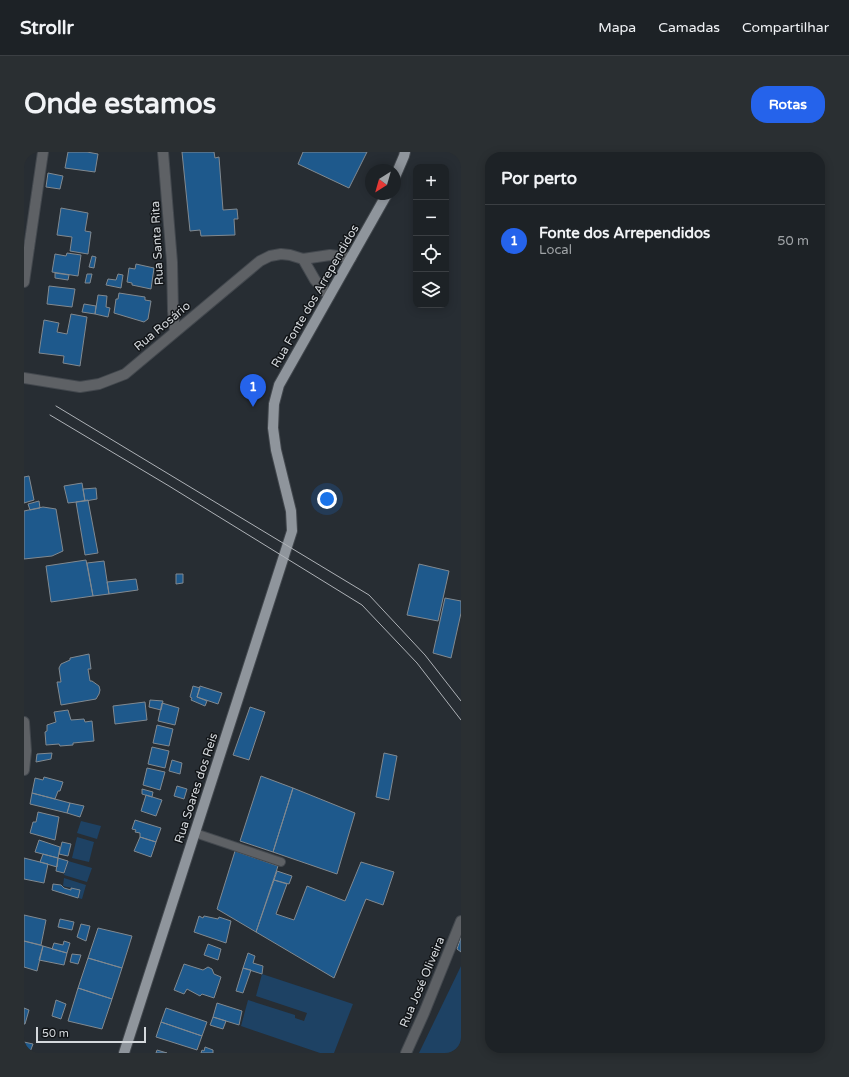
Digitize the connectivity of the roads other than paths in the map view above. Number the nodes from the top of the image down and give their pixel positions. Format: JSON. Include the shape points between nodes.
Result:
{"nodes":[{"id":1,"x":43,"y":152,"type":"edge"},
{"id":2,"x":164,"y":152,"type":"edge"},
{"id":3,"x":403,"y":153,"type":"edge"},
{"id":4,"x":399,"y":164,"type":"edge"},
{"id":5,"x":384,"y":200,"type":"edge"},
{"id":6,"x":351,"y":258,"type":"junction"},
{"id":7,"x":303,"y":259,"type":"junction"},
{"id":8,"x":24,"y":282,"type":"edge"},
{"id":9,"x":329,"y":296,"type":"junction"},
{"id":10,"x":175,"y":332,"type":"junction"},
{"id":11,"x":24,"y":378,"type":"edge"},
{"id":12,"x":292,"y":531,"type":"joint"},
{"id":13,"x":24,"y":722,"type":"edge"},
{"id":14,"x":24,"y":770,"type":"edge"},
{"id":15,"x":195,"y":833,"type":"junction"},
{"id":16,"x":281,"y":862,"type":"dead end"},
{"id":17,"x":461,"y":921,"type":"edge"},
{"id":18,"x":124,"y":1053,"type":"edge"},
{"id":19,"x":406,"y":1053,"type":"edge"}],
"edges":[{"from":1,"to":8,"type":"street"},
{"from":2,"to":10,"type":"street","name":"Rua Santa Rita"},
{"from":3,"to":4,"type":"main road"},
{"from":5,"to":6,"type":"main road","name":"Rua Fonte dos Arrependidos"},
{"from":6,"to":7,"type":"street","name":"Rua Rosário","via":[[330,255]]},
{"from":6,"to":9,"type":"main road","name":"Rua Fonte dos Arrependidos"},
{"from":7,"to":9,"type":"street","via":[[315,280]]},
{"from":7,"to":10,"type":"street","name":"Rua Rosário","via":[[281,254],[260,261]]},
{"from":9,"to":12,"type":"main road","name":"Rua Fonte dos Arrependidos","via":[[279,385],[274,404],[275,443],[291,511]]},
{"from":10,"to":11,"type":"street","name":"Rua Rosário","via":[[125,374],[99,384],[80,387]]},
{"from":12,"to":15,"type":"main road","name":"Rua Soares dos Reis"},
{"from":13,"to":14,"type":"street"},
{"from":15,"to":16,"type":"lane"},
{"from":15,"to":18,"type":"main road","name":"Rua Soares dos Reis"},
{"from":17,"to":19,"type":"street","name":"Rua José Oliveira"}]}
